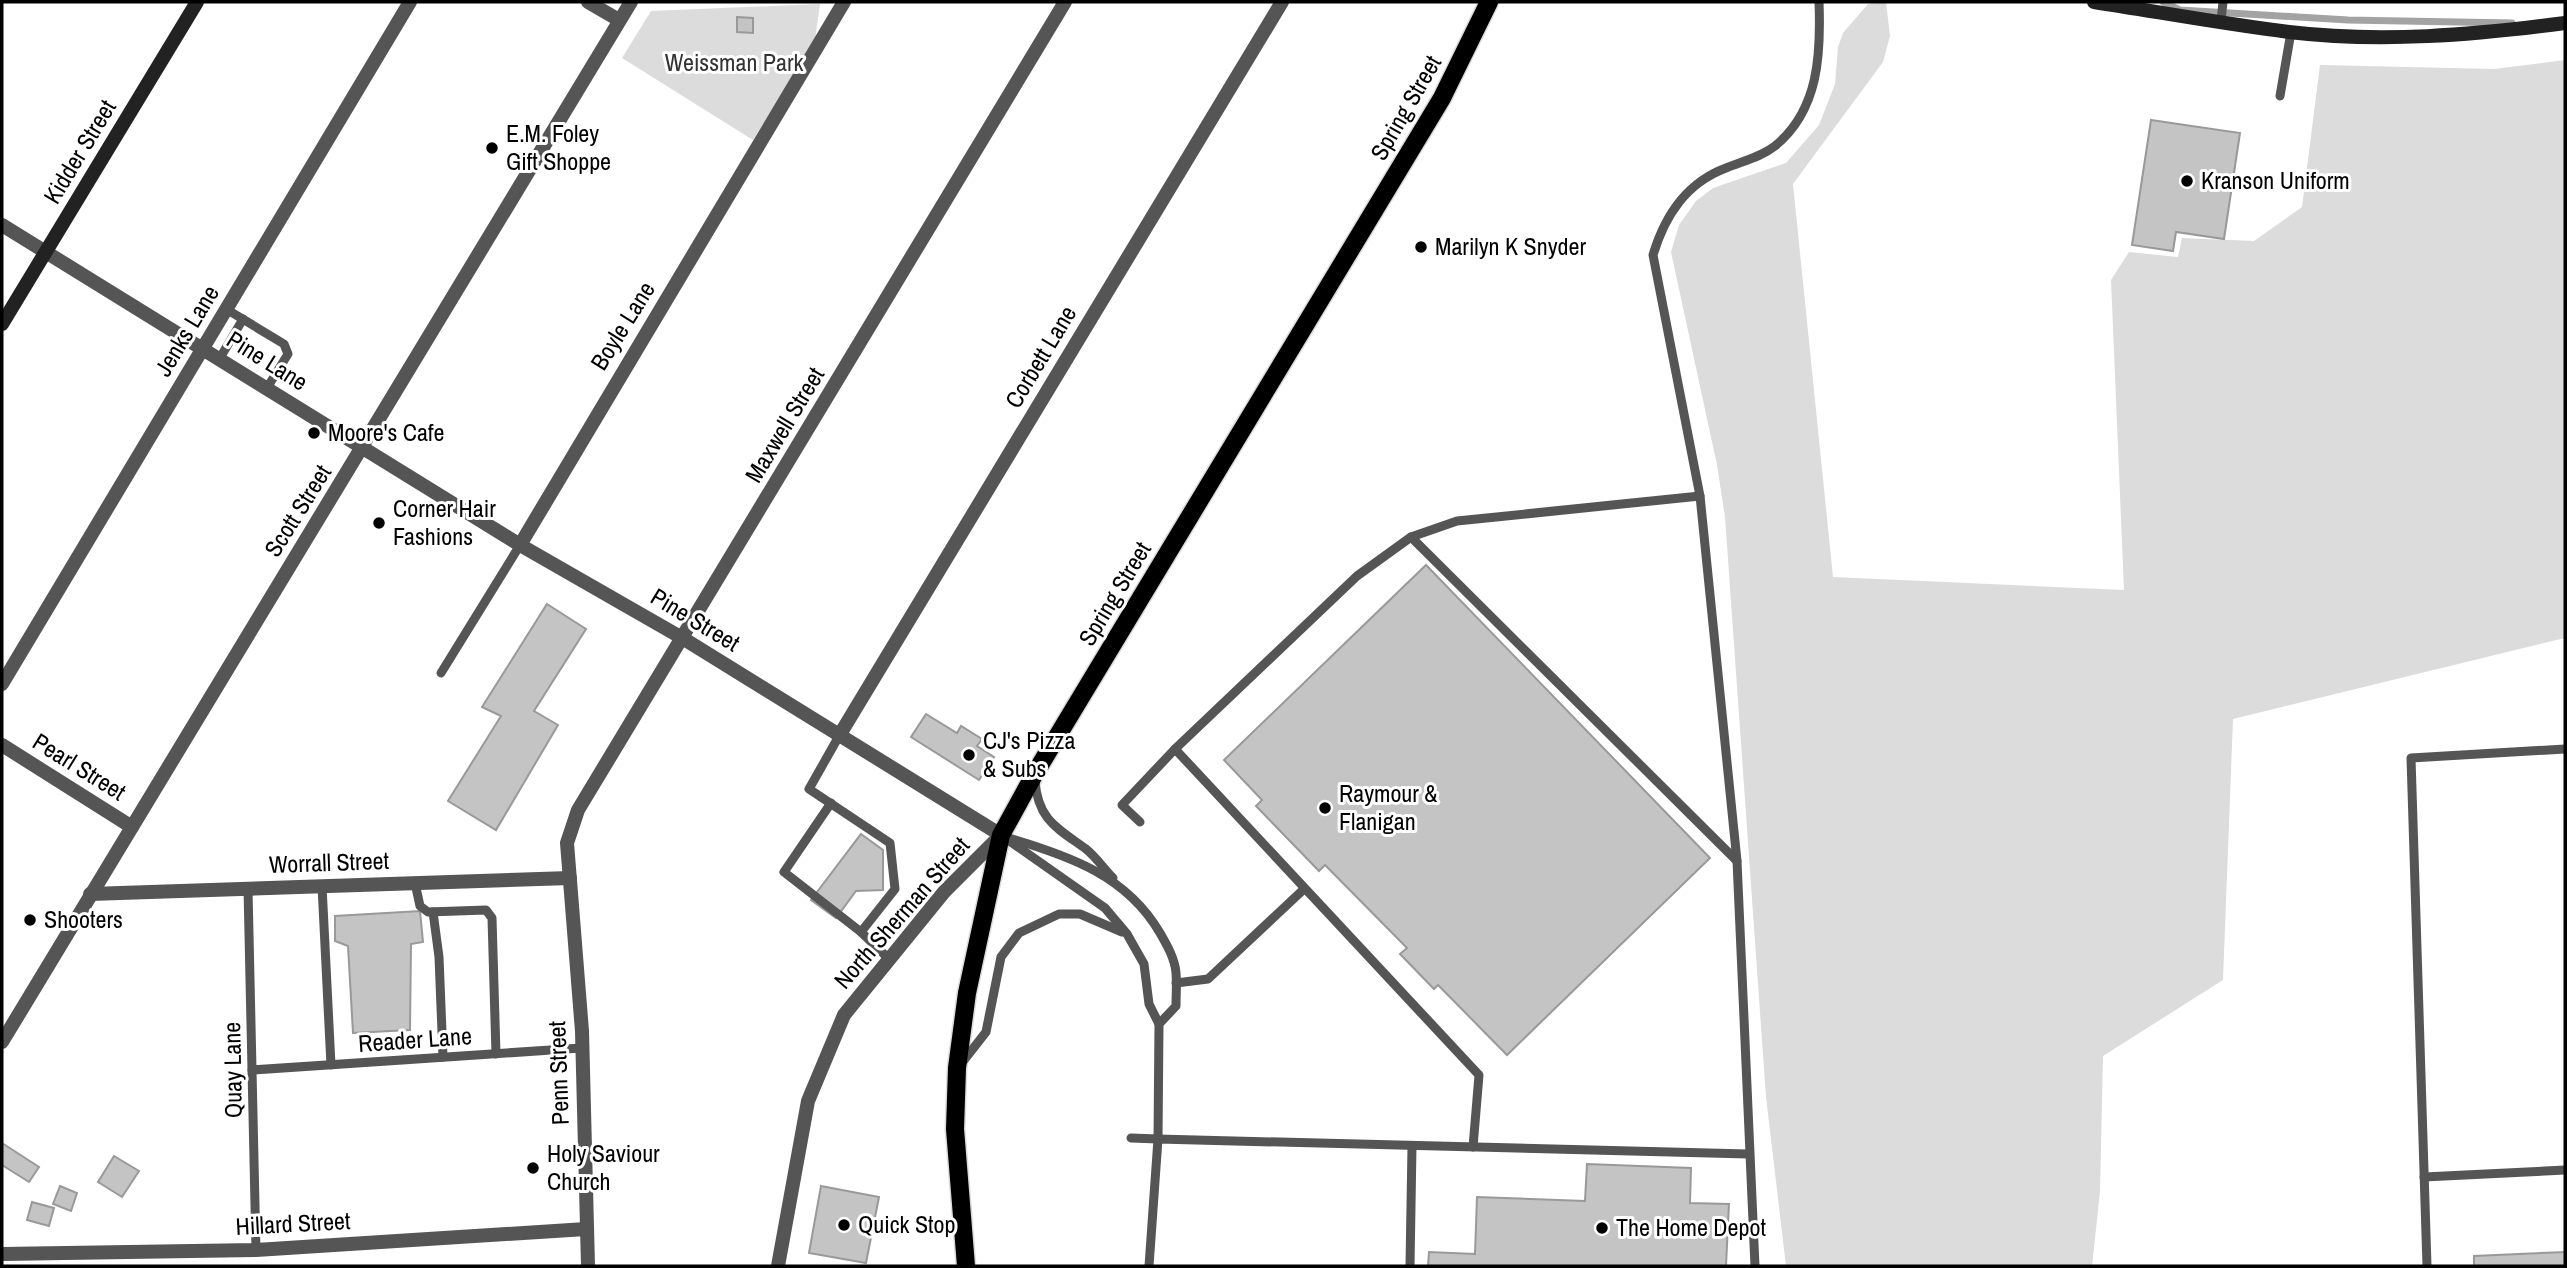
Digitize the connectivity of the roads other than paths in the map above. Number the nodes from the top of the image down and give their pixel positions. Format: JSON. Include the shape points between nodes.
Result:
{"nodes":[{"id":1,"x":197,"y":2,"type":"edge"},
{"id":2,"x":410,"y":2,"type":"edge"},
{"id":3,"x":588,"y":2,"type":"edge"},
{"id":4,"x":631,"y":2,"type":"edge"},
{"id":5,"x":844,"y":2,"type":"edge"},
{"id":6,"x":1065,"y":2,"type":"edge"},
{"id":7,"x":1282,"y":2,"type":"edge"},
{"id":8,"x":1489,"y":2,"type":"edge"},
{"id":9,"x":1819,"y":2,"type":"edge"},
{"id":10,"x":2094,"y":2,"type":"edge"},
{"id":11,"x":2223,"y":2,"type":"edge"},
{"id":12,"x":619,"y":20,"type":"junction"},
{"id":13,"x":2221,"y":21,"type":"junction"},
{"id":14,"x":2565,"y":23,"type":"edge"},
{"id":15,"x":2291,"y":32,"type":"junction"},
{"id":16,"x":2280,"y":96,"type":"dead end"},
{"id":17,"x":2,"y":225,"type":"edge"},
{"id":18,"x":46,"y":252,"type":"junction"},
{"id":19,"x":226,"y":309,"type":"junction"},
{"id":20,"x":243,"y":319,"type":"junction"},
{"id":21,"x":2,"y":324,"type":"edge"},
{"id":22,"x":203,"y":348,"type":"junction"},
{"id":23,"x":220,"y":358,"type":"junction"},
{"id":24,"x":267,"y":388,"type":"junction"},
{"id":25,"x":363,"y":448,"type":"junction"},
{"id":26,"x":1700,"y":496,"type":"junction"},
{"id":27,"x":1411,"y":537,"type":"junction"},
{"id":28,"x":520,"y":545,"type":"junction"},
{"id":29,"x":684,"y":639,"type":"junction"},
{"id":30,"x":441,"y":673,"type":"dead end"},
{"id":31,"x":2,"y":684,"type":"edge"},
{"id":32,"x":839,"y":736,"type":"junction"},
{"id":33,"x":2,"y":745,"type":"edge"},
{"id":34,"x":1175,"y":749,"type":"junction"},
{"id":35,"x":2565,"y":749,"type":"edge"},
{"id":36,"x":1034,"y":775,"type":"junction"},
{"id":37,"x":831,"y":803,"type":"junction"},
{"id":38,"x":1140,"y":822,"type":"dead end"},
{"id":39,"x":132,"y":827,"type":"junction"},
{"id":40,"x":1001,"y":835,"type":"junction"},
{"id":41,"x":1737,"y":861,"type":"junction"},
{"id":42,"x":570,"y":878,"type":"junction"},
{"id":43,"x":1116,"y":882,"type":"junction"},
{"id":44,"x":415,"y":883,"type":"junction"},
{"id":45,"x":322,"y":886,"type":"junction"},
{"id":46,"x":248,"y":889,"type":"junction"},
{"id":47,"x":1304,"y":889,"type":"junction"},
{"id":48,"x":90,"y":894,"type":"junction"},
{"id":49,"x":433,"y":912,"type":"junction"},
{"id":50,"x":861,"y":932,"type":"junction"},
{"id":51,"x":1127,"y":934,"type":"junction"},
{"id":52,"x":888,"y":958,"type":"junction"},
{"id":53,"x":1176,"y":983,"type":"junction"},
{"id":54,"x":1159,"y":1024,"type":"junction"},
{"id":55,"x":2,"y":1042,"type":"edge"},
{"id":56,"x":581,"y":1048,"type":"junction"},
{"id":57,"x":496,"y":1054,"type":"junction"},
{"id":58,"x":443,"y":1057,"type":"junction"},
{"id":59,"x":331,"y":1065,"type":"junction"},
{"id":60,"x":957,"y":1068,"type":"junction"},
{"id":61,"x":252,"y":1070,"type":"junction"},
{"id":62,"x":1131,"y":1138,"type":"dead end"},
{"id":63,"x":1158,"y":1139,"type":"junction"},
{"id":64,"x":1412,"y":1146,"type":"junction"},
{"id":65,"x":1473,"y":1147,"type":"junction"},
{"id":66,"x":1748,"y":1154,"type":"junction"},
{"id":67,"x":2565,"y":1170,"type":"edge"},
{"id":68,"x":2424,"y":1177,"type":"junction"},
{"id":69,"x":586,"y":1229,"type":"junction"},
{"id":70,"x":256,"y":1250,"type":"junction"},
{"id":71,"x":2,"y":1254,"type":"edge"},
{"id":72,"x":165,"y":1260,"type":"edge"},
{"id":73,"x":588,"y":1266,"type":"edge"},
{"id":74,"x":778,"y":1266,"type":"edge"},
{"id":75,"x":966,"y":1266,"type":"edge"},
{"id":76,"x":1149,"y":1266,"type":"edge"},
{"id":77,"x":1410,"y":1266,"type":"edge"},
{"id":78,"x":1755,"y":1266,"type":"edge"},
{"id":79,"x":2427,"y":1266,"type":"edge"}],
"edges":[{"from":1,"to":18,"type":"main road","name":"Kidder Street"},
{"from":2,"to":19,"type":"street","name":"Jenks Lane"},
{"from":3,"to":12,"type":"street"},
{"from":4,"to":12,"type":"street","name":"Scott Street"},
{"from":5,"to":28,"type":"street","name":"Boyle Lane"},
{"from":6,"to":29,"type":"street","name":"Maxwell Street"},
{"from":7,"to":32,"type":"street","name":"Corbett Lane"},
{"from":8,"to":36,"type":"main road","name":"Spring Street","via":[[1442,98]]},
{"from":9,"to":26,"type":"lane","via":[[1815,80],[1796,124],[1774,146],[1699,182],[1677,202],[1662,225],[1653,255]]},
{"from":10,"to":13,"type":"main road"},
{"from":11,"to":13,"type":"lane"},
{"from":12,"to":25,"type":"street","name":"Scott Street"},
{"from":13,"to":15,"type":"main road"},
{"from":14,"to":15,"type":"main road","via":[[2486,34],[2369,37]]},
{"from":15,"to":16,"type":"lane"},
{"from":17,"to":18,"type":"street","name":"Pine Lane"},
{"from":18,"to":21,"type":"main road","name":"Kidder Street"},
{"from":18,"to":22,"type":"street","name":"Pine Lane"},
{"from":19,"to":20,"type":"lane"},
{"from":19,"to":22,"type":"street","name":"Jenks Lane"},
{"from":20,"to":23,"type":"lane"},
{"from":20,"to":24,"type":"lane","via":[[284,344],[288,354]]},
{"from":22,"to":23,"type":"street","name":"Pine Lane"},
{"from":22,"to":31,"type":"street","name":"Jenks Lane"},
{"from":23,"to":24,"type":"street","name":"Pine Lane"},
{"from":24,"to":25,"type":"street","name":"Pine Lane"},
{"from":25,"to":28,"type":"street","name":"Pine Street"},
{"from":25,"to":39,"type":"street","name":"Scott Street"},
{"from":26,"to":27,"type":"lane","via":[[1457,521]]},
{"from":26,"to":41,"type":"lane"},
{"from":27,"to":34,"type":"lane","via":[[1357,576]]},
{"from":27,"to":41,"type":"lane"},
{"from":28,"to":29,"type":"street","name":"Pine Street"},
{"from":28,"to":30,"type":"lane","name":"Boyle Lane"},
{"from":29,"to":32,"type":"street","name":"Pine Street"},
{"from":29,"to":42,"type":"street","name":"Maxwell Street","via":[[578,810],[567,843]]},
{"from":32,"to":37,"type":"lane","via":[[809,789]]},
{"from":32,"to":40,"type":"street","name":"Pine Street"},
{"from":33,"to":39,"type":"street","name":"Pearl Street"},
{"from":34,"to":38,"type":"lane","via":[[1122,806]]},
{"from":34,"to":47,"type":"lane"},
{"from":35,"to":68,"type":"lane","via":[[2411,758]]},
{"from":36,"to":40,"type":"main road","name":"Spring Street"},
{"from":36,"to":43,"type":"lane","via":[[1040,809]]},
{"from":37,"to":50,"type":"lane","via":[[890,844],[895,889]]},
{"from":37,"to":50,"type":"lane","via":[[784,872]]},
{"from":39,"to":48,"type":"street","name":"Scott Street"},
{"from":40,"to":43,"type":"lane","via":[[1040,847]]},
{"from":40,"to":51,"type":"lane","via":[[1105,908]]},
{"from":40,"to":52,"type":"street","name":"North Sherman Street"},
{"from":40,"to":60,"type":"main road","name":"Spring Street","via":[[967,993]]},
{"from":41,"to":66,"type":"lane"},
{"from":42,"to":44,"type":"street","name":"Worrall Street"},
{"from":42,"to":56,"type":"street","name":"Penn Street"},
{"from":43,"to":53,"type":"lane","via":[[1145,908],[1157,927],[1168,946]]},
{"from":44,"to":45,"type":"street","name":"Worrall Street"},
{"from":44,"to":49,"type":"lane","via":[[420,906]]},
{"from":45,"to":46,"type":"street","name":"Worrall Street"},
{"from":45,"to":59,"type":"lane"},
{"from":46,"to":48,"type":"street","name":"Worrall Street"},
{"from":46,"to":61,"type":"lane","name":"Quay Lane"},
{"from":47,"to":53,"type":"lane","via":[[1208,979]]},
{"from":47,"to":65,"type":"lane","via":[[1479,1074]]},
{"from":48,"to":55,"type":"street","name":"Scott Street"},
{"from":49,"to":57,"type":"lane","via":[[486,910],[492,918]]},
{"from":49,"to":58,"type":"lane"},
{"from":50,"to":52,"type":"lane"},
{"from":51,"to":54,"type":"lane","via":[[1144,964],[1149,1004]]},
{"from":51,"to":60,"type":"lane","via":[[1080,914],[1059,914],[1019,933],[1001,957],[986,1032]]},
{"from":52,"to":74,"type":"street","name":"North Sherman Street","via":[[844,1016],[808,1101]]},
{"from":53,"to":54,"type":"lane","via":[[1176,1006]]},
{"from":54,"to":63,"type":"lane"},
{"from":56,"to":57,"type":"lane","name":"Reader Lane"},
{"from":56,"to":69,"type":"street","name":"Penn Street"},
{"from":57,"to":58,"type":"lane","name":"Reader Lane"},
{"from":58,"to":59,"type":"lane","name":"Reader Lane"},
{"from":59,"to":61,"type":"lane","name":"Reader Lane"},
{"from":60,"to":75,"type":"main road","name":"Spring Street","via":[[955,1129]]},
{"from":61,"to":70,"type":"lane","name":"Quay Lane"},
{"from":62,"to":63,"type":"lane"},
{"from":63,"to":64,"type":"lane"},
{"from":63,"to":76,"type":"lane"},
{"from":64,"to":65,"type":"lane"},
{"from":64,"to":77,"type":"lane"},
{"from":65,"to":66,"type":"lane"},
{"from":66,"to":78,"type":"lane"},
{"from":67,"to":68,"type":"lane"},
{"from":68,"to":79,"type":"lane"},
{"from":69,"to":70,"type":"street","name":"Hillard Street"},
{"from":69,"to":73,"type":"street","name":"Penn Street"},
{"from":70,"to":72,"type":"street","name":"Hillard Street"},
{"from":71,"to":72,"type":"street","name":"Hillard Street"}]}
